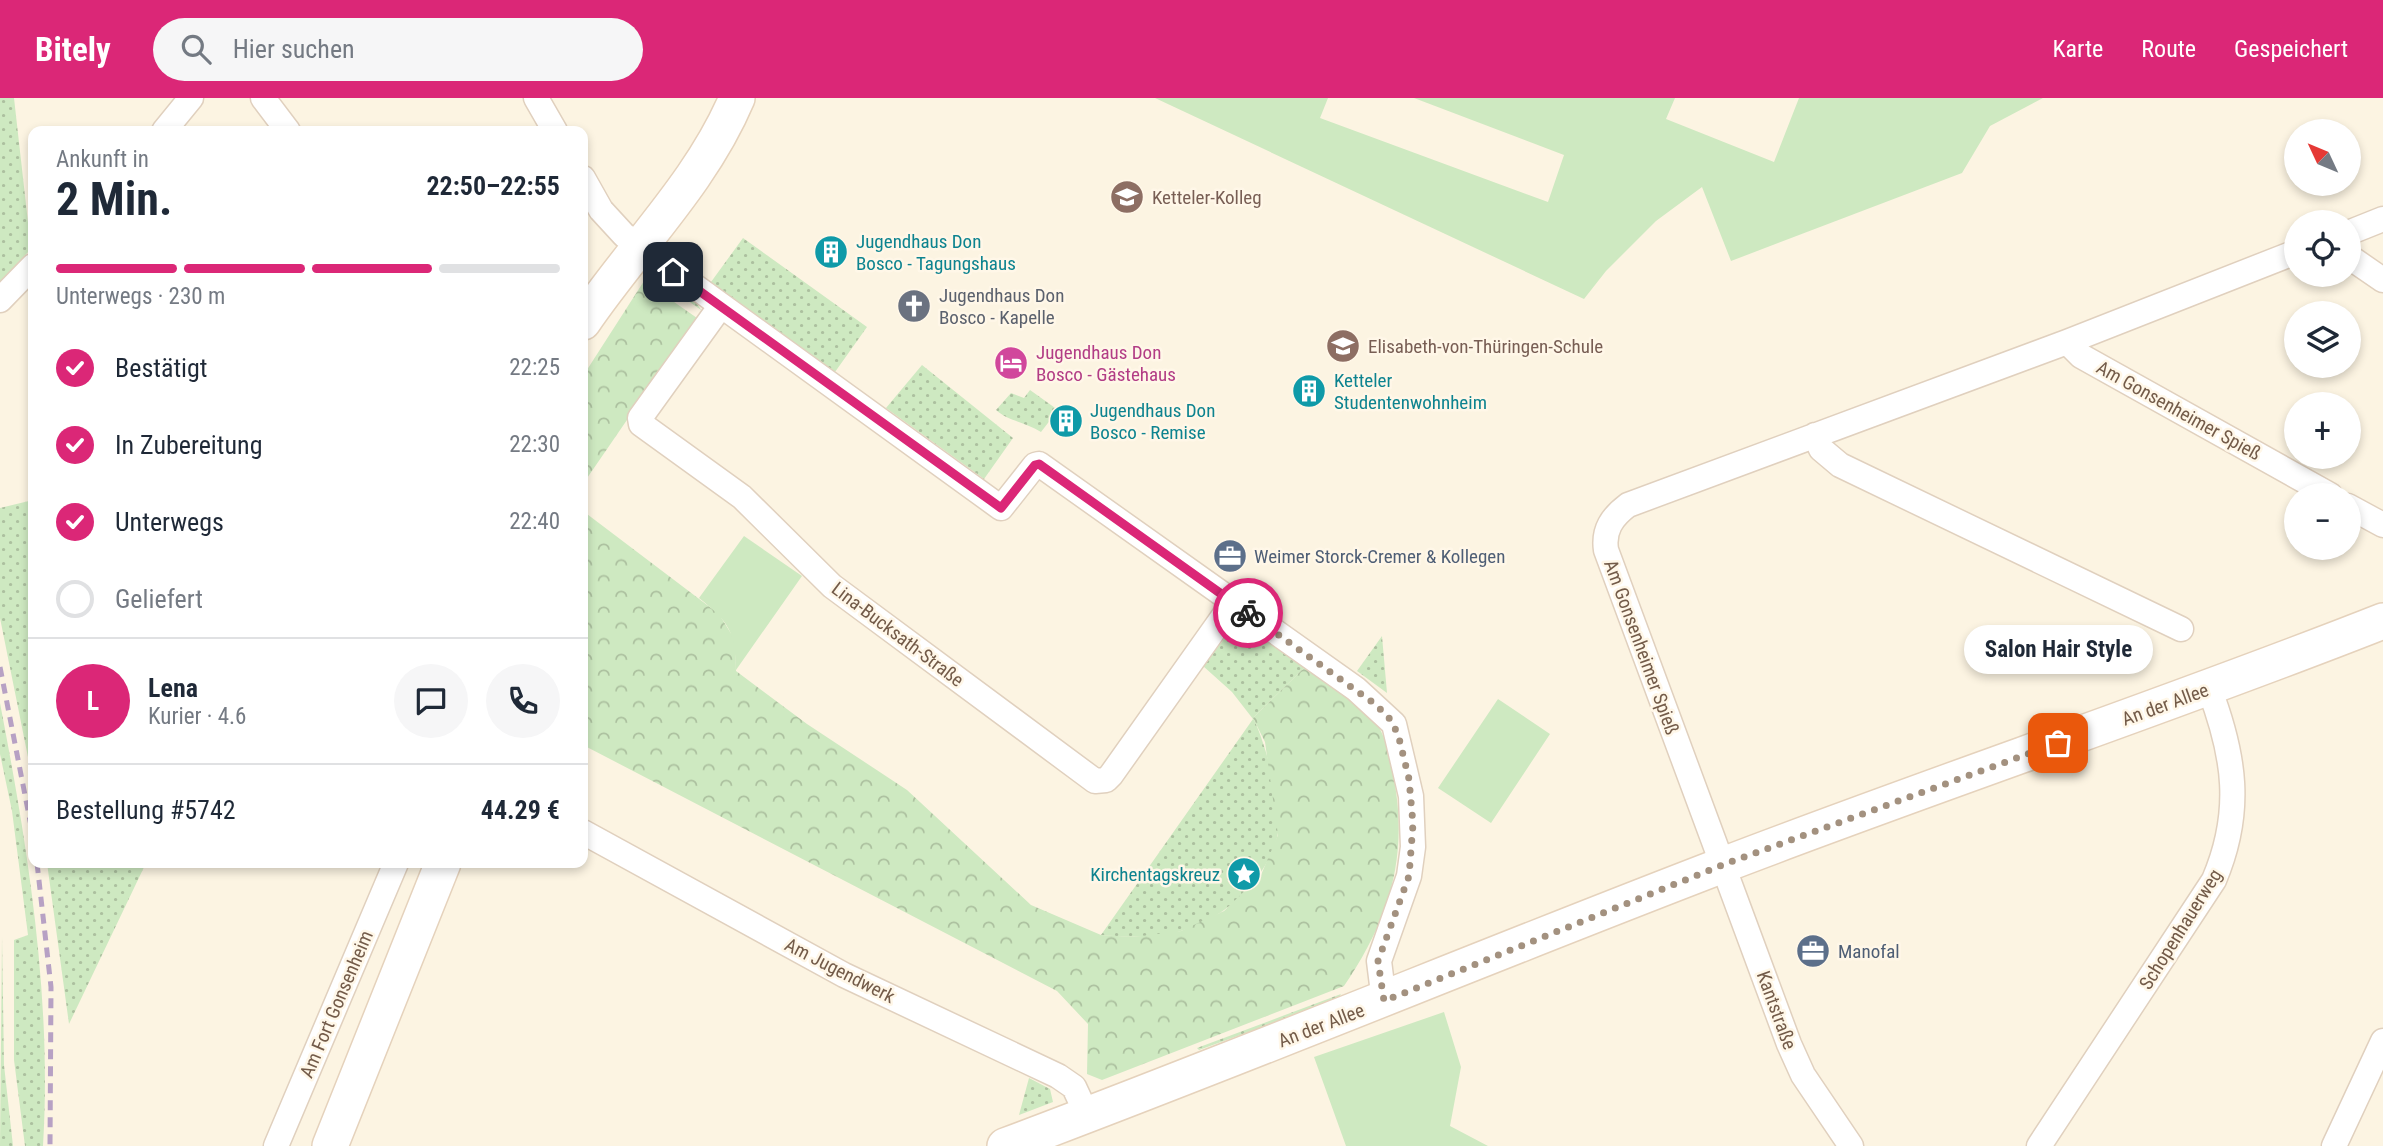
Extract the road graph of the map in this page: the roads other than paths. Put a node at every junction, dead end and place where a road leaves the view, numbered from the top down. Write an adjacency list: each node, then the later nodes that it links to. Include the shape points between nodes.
1 (191, 98): 5 (street)
2 (263, 98): 6 (street)
3 (536, 98): 7 (street)
4 (737, 98): 11 (main road, via 704,162)
5 (168, 126)
6 (284, 126)
7 (552, 126)
8 (588, 186): 11 (street, via 612,224)
9 (2383, 219): 10 (street)
10 (2361, 228)
11 (639, 247): 17 (street); 18 (main road)
12 (2284, 257): 19 (street, Am Gonsenheimer Spieß)
13 (2361, 265): 15 (street)
14 (28, 271): 16 (street)
15 (2383, 280)
16 (0, 300)
17 (720, 307): 24 (street, via 1001,508 1039,464); 24 (street, Lina-Bucksath-Straße, via 640,418 641,424 742,496 832,586 1095,781 1111,775)
18 (588, 315)
19 (2067, 342): 20 (street, Am Gonsenheimer Spieß); 21 (street, Am Gonsenheimer Spieß, via 2081,356)
20 (1815, 435): 26 (street, via 1821,449 1840,465); 29 (street, Am Gonsenheimer Spieß, via 1628,505 1607,528 1606,551)
21 (2309, 483)
22 (2361, 513): 23 (street)
23 (2383, 525)
24 (1233, 603): 32 (street, via 1375,704 1398,734 1411,796 1413,847 1404,893 1378,961)
25 (2383, 621): 27 (main road, An der Allee)
26 (2181, 629)
27 (2209, 688): 29 (main road, An der Allee); 39 (street, Schopenhauerweg, via 2225,734 2232,775 2231,833 2224,856 2214,880)
28 (588, 835): 34 (street, Am Jugendwerk, via 845,975 1058,1076 1074,1087)
29 (1725, 864): 32 (main road, An der Allee); 38 (street, Kantstraße, via 1803,1075)
30 (394, 868): 36 (street, Am Fort Gonsenheim)
31 (441, 868): 35 (main road)
32 (1384, 1001): 34 (main road, An der Allee)
33 (2383, 1041): 40 (street)
34 (1087, 1115): 37 (main road, An der Allee)
35 (336, 1144)
36 (276, 1146)
37 (1005, 1146)
38 (1851, 1146)
39 (2039, 1146)
40 (2334, 1146)

